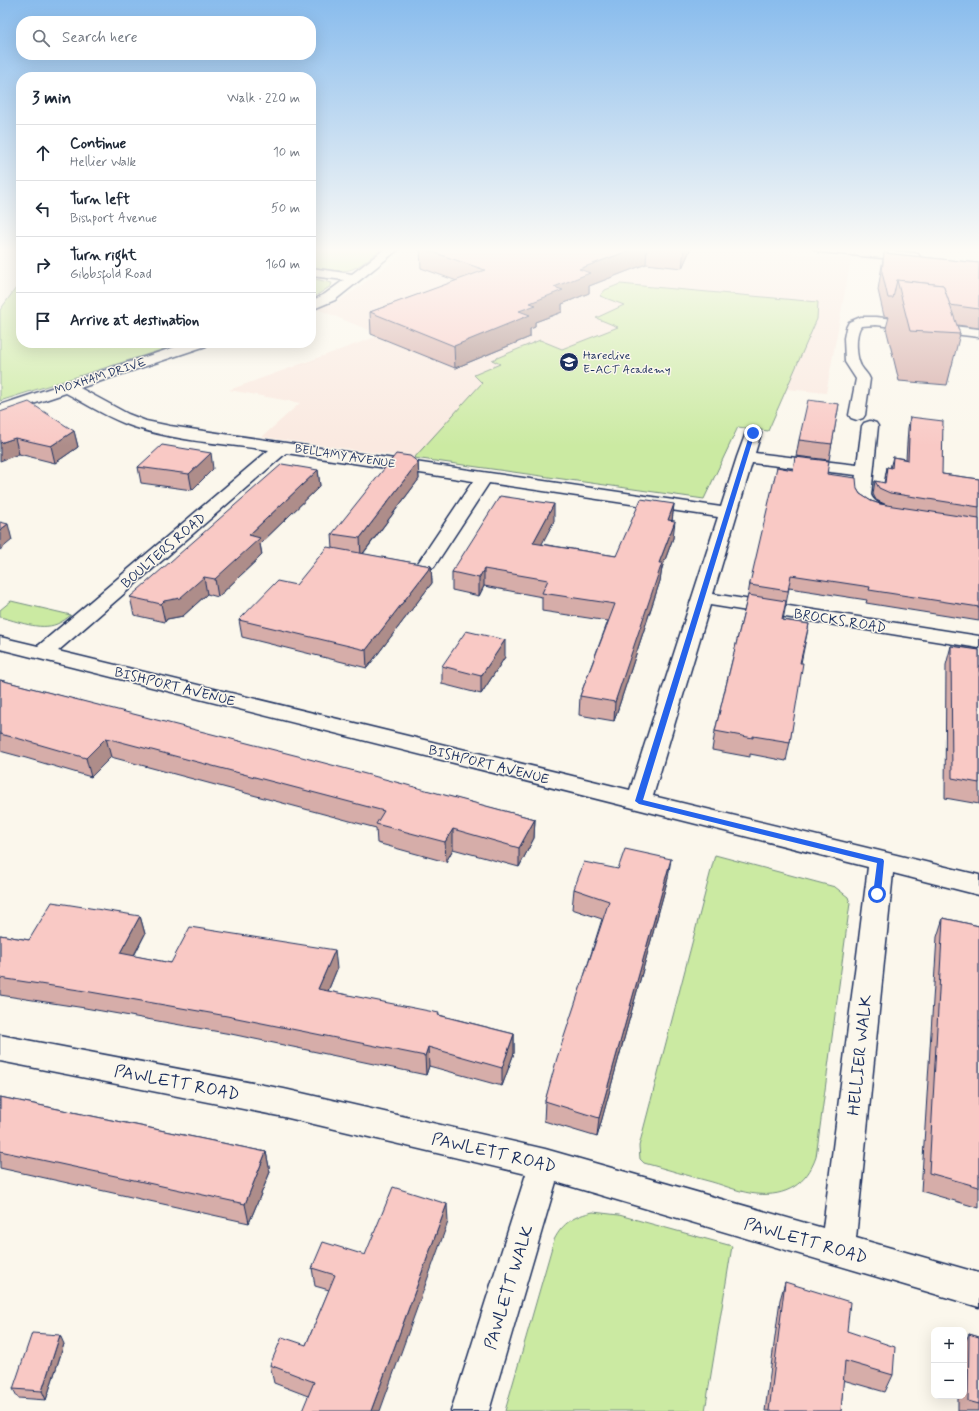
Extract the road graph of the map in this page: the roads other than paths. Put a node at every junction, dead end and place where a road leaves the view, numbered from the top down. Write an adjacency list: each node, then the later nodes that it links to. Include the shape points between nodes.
1 (915, 326): 2 (street); 3 (street); 10 (street, via 870,321 861,321 854,326 852,360 863,379)
2 (979, 333)
3 (918, 340)
4 (186, 348): 5 (street, MOXHAM DRIVE)
5 (66, 387): 6 (street, MOXHAM DRIVE); 8 (street, BELLAMY AVENUE, via 110,412 141,424 177,432)
6 (0, 410)
7 (753, 433): 9 (street)
8 (283, 447): 11 (street, BELLAMY AVENUE); 18 (street, BOULTERS ROAD)
9 (745, 457): 10 (street); 12 (street)
10 (864, 471): 13 (street, via 864,500 875,509)
11 (484, 478): 12 (street, BELLAMY AVENUE); 14 (street)
12 (728, 513): 15 (street)
13 (897, 514)
14 (427, 563)
15 (702, 598): 16 (street, BROCKS ROAD); 19 (street)
16 (979, 642)
17 (0, 643): 18 (street, BISHPORT AVENUE)
18 (43, 654): 19 (street, BISHPORT AVENUE)
19 (639, 801): 20 (street, BISHPORT AVENUE)
20 (881, 861): 21 (street, BISHPORT AVENUE); 24 (street, HELLIER WALK)
21 (979, 885)
22 (0, 1048): 23 (street, PAWLETT ROAD, via 284,1103)
23 (545, 1164): 24 (street, PAWLETT ROAD); 26 (street, PAWLETT WALK)
24 (838, 1249): 25 (street, PAWLETT ROAD)
25 (979, 1290)
26 (470, 1411)

